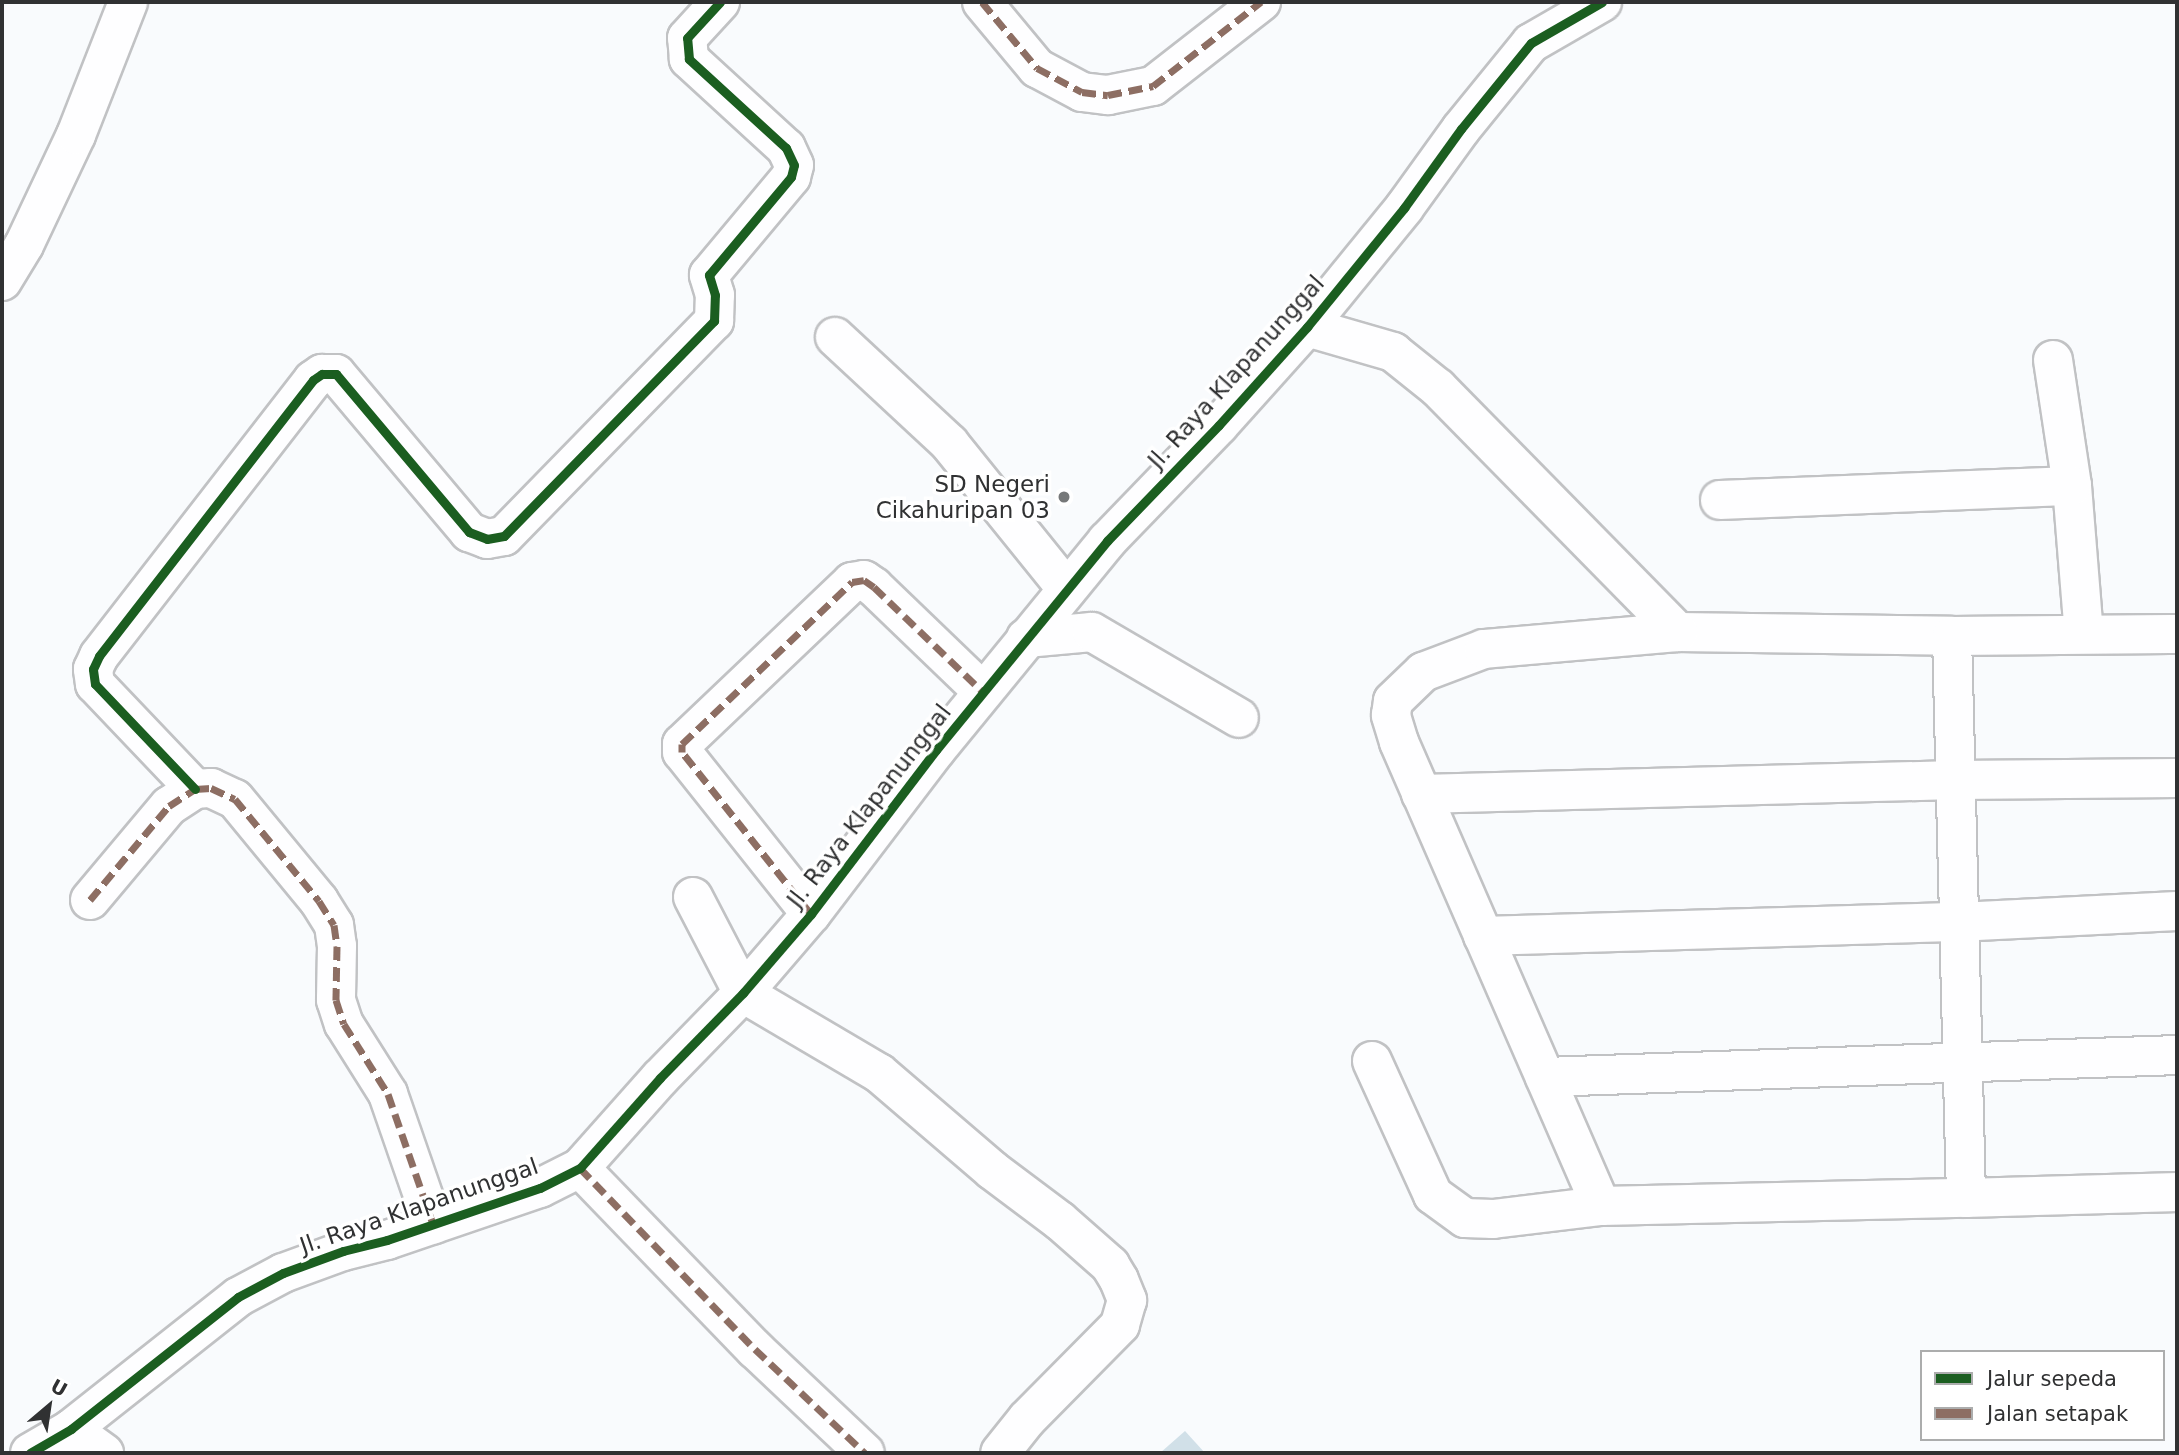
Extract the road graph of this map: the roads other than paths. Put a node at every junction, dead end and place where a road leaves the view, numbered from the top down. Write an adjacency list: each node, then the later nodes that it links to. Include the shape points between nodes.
1 (128, 2): 6 (street, via 76,135)
2 (720, 2): 22 (street, via 687,38 689,59 786,148 794,165 791,177 709,275 715,295 714,321 504,536 487,539 469,532 336,374 322,374 313,380 93,669 95,684)
3 (982, 2): 4 (street, via 1037,68 1082,92 1108,95 1153,86)
4 (1261, 2)
5 (1600, 2): 7 (street, Jl. Raya Klapanunggal, via 1531,43)
6 (2, 281)
7 (1307, 327): 12 (street, Jl. Raya Klapanunggal); 13 (street, via 1392,352 1438,388)
8 (835, 337): 12 (street, via 949,443)
9 (2053, 360): 10 (street)
10 (2072, 486): 11 (street); 14 (street)
11 (1720, 500)
12 (1067, 589): 17 (street, Jl. Raya Klapanunggal)
13 (1678, 632): 16 (street); 23 (street, via 1484,649 1423,672 1393,701 1391,715)
14 (2084, 634): 15 (street); 16 (street)
15 (2177, 634)
16 (1952, 636): 21 (street)
17 (1026, 638): 18 (street, Jl. Raya Klapanunggal); 19 (street, via 1092,632)
18 (983, 692): 27 (street, Jl. Raya Klapanunggal); 27 (street, via 874,587 864,580 852,582 682,744 682,752)
19 (1239, 718)
20 (2177, 778): 21 (street)
21 (1956, 780): 23 (street); 28 (street)
22 (195, 789): 25 (street, via 169,806); 39 (street, via 211,788 235,799 334,925 336,1000 344,1024 388,1094)
23 (1421, 794): 29 (street)
24 (693, 897): 30 (street)
25 (90, 900)
26 (2177, 911): 28 (street)
27 (811, 914): 30 (street, Jl. Raya Klapanunggal)
28 (1960, 922): 29 (street); 33 (street)
29 (1483, 936): 34 (street)
30 (743, 993): 35 (street, Jl. Raya Klapanunggal); 44 (street, via 879,1073 992,1170 1060,1221 1110,1265 1119,1280 1127,1300 1120,1325 1027,1419)
31 (2177, 1055): 33 (street)
32 (1372, 1061): 38 (street, via 1433,1195 1465,1219)
33 (1965, 1065): 34 (street); 37 (street)
34 (1545, 1077): 38 (street)
35 (580, 1168): 39 (street, Jl. Raya Klapanunggal, via 540,1188); 43 (street, via 755,1349)
36 (2177, 1192): 37 (street)
37 (1966, 1198): 38 (street)
38 (1601, 1206)
39 (433, 1224): 40 (street, Jl. Raya Klapanunggal, via 283,1273 238,1297)
40 (71, 1429): 41 (street, Jl. Raya Klapanunggal); 42 (street)
41 (30, 1453)
42 (104, 1453)
43 (865, 1453)
44 (1000, 1453)

